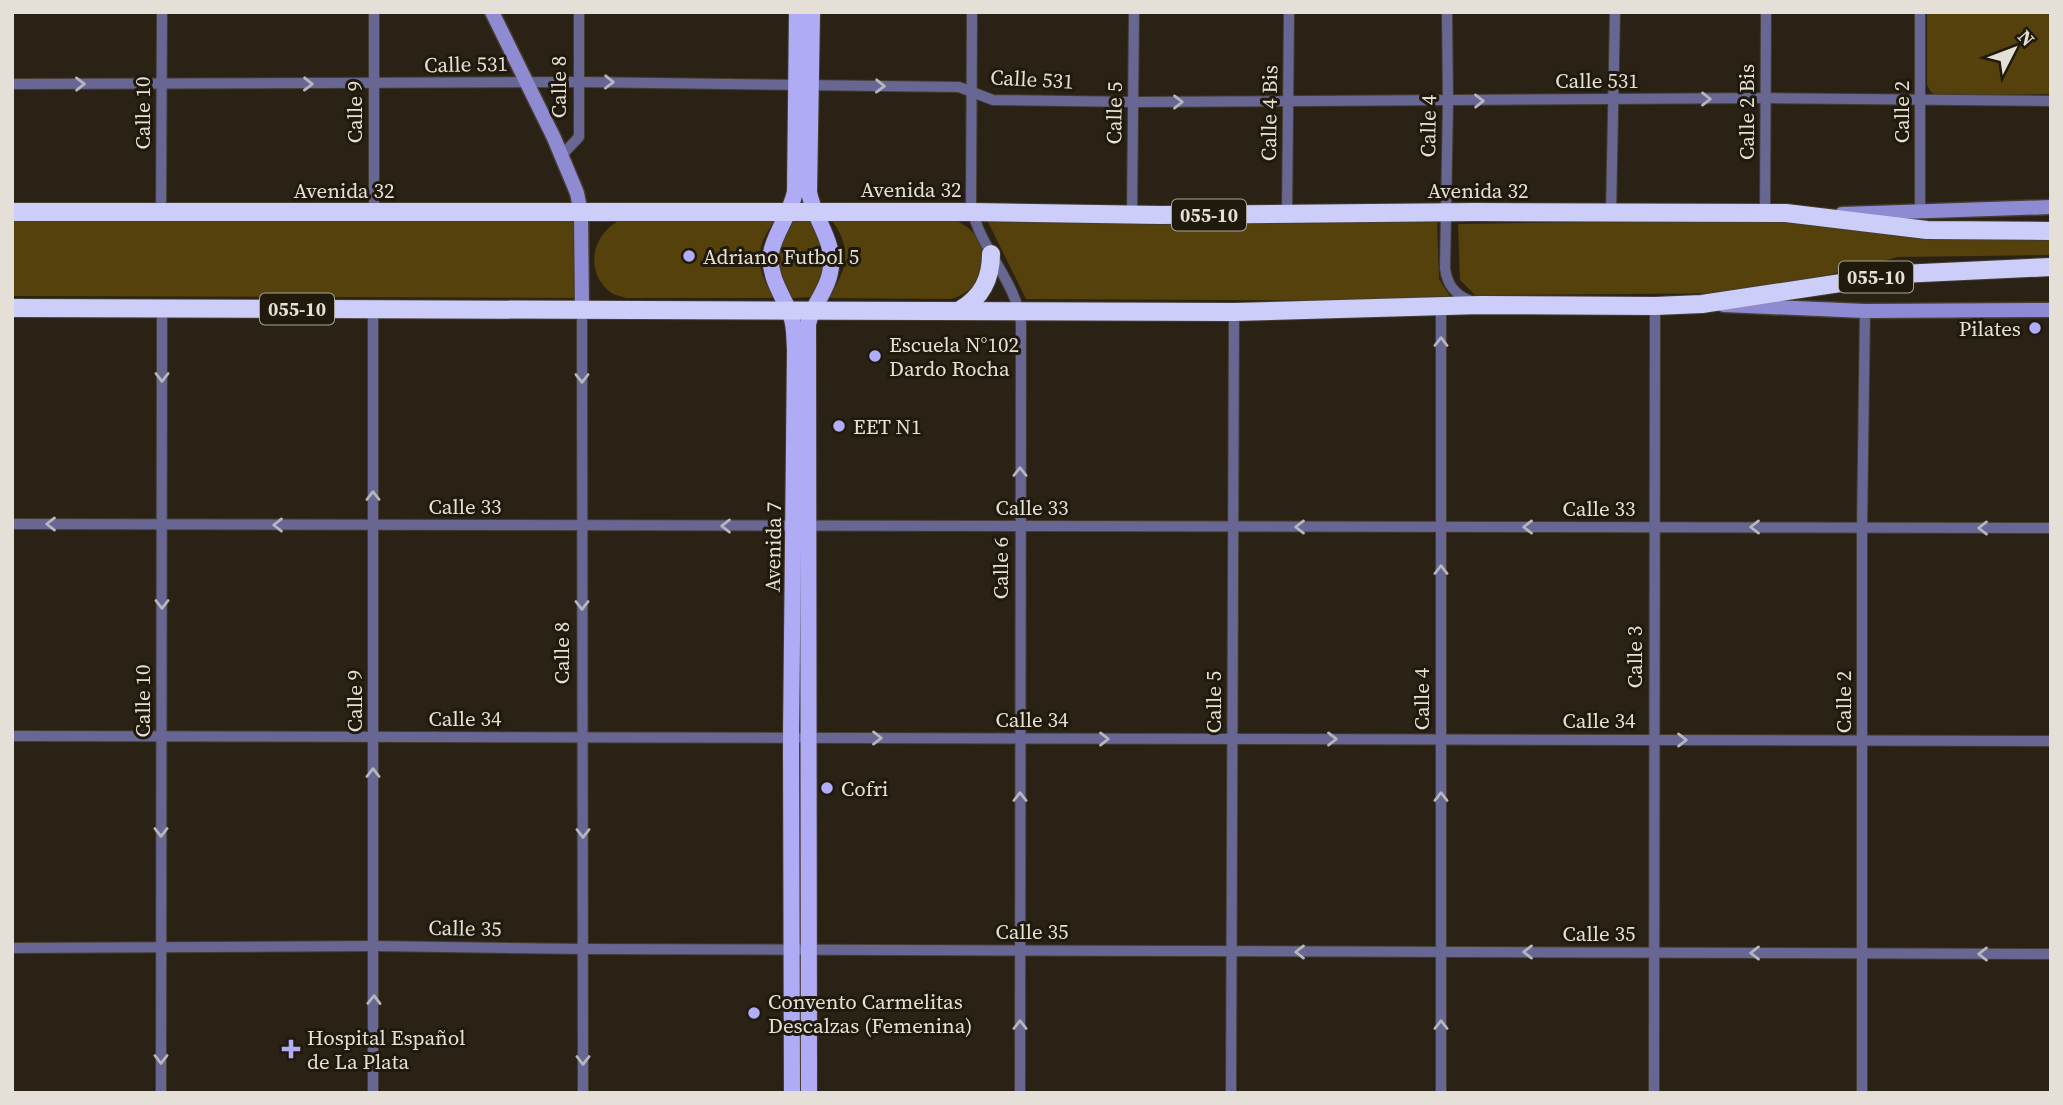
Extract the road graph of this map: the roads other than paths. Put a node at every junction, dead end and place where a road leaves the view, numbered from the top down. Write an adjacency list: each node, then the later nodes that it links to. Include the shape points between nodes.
1 (162, 12): 15 (street, Calle 10)
2 (374, 12): 18 (street, Calle 9)
3 (492, 12): 16 (street, Calle 8)
4 (579, 12): 14 (street, Calle 8)
5 (797, 12): 19 (main road, Avenida 7)
6 (812, 12): 19 (main road, Avenida 7)
7 (972, 12): 20 (street, Calle 6)
8 (1134, 12): 26 (street, Calle 5)
9 (1289, 12): 27 (street, Calle 4 Bis)
10 (1447, 12): 24 (street, Calle 4)
11 (1615, 12): 21 (street)
12 (1766, 12): 22 (street, Calle 2 Bis)
13 (1920, 12): 23 (street, Calle 2)
14 (579, 82): 16 (street, Calle 531); 19 (street, Calle 531, one-way to 19); 28 (street, Calle 8, via 579,137)
15 (162, 83): 17 (street, Calle 531, one-way to 15); 18 (street, Calle 531, one-way to 18); 35 (street, Calle 10)
16 (526, 83): 18 (street, Calle 531); 28 (street, Calle 8)
17 (12, 84)
18 (373, 85): 32 (street, Calle 9)
19 (804, 85): 20 (street, Calle 531, one-way to 20, via 959,87); 33 (main road, Avenida 7); 37 (main road, Avenida 7)
20 (971, 91): 26 (street, Calle 531, via 993,100); 34 (street, Calle 6)
21 (1615, 99): 22 (street, Calle 531, one-way to 22); 24 (street, Calle 531, one-way to 21); 39 (street)
22 (1766, 99): 23 (street, Calle 531); 40 (street, Calle 2 Bis)
23 (1921, 100): 25 (street, Calle 531); 30 (street, Calle 2)
24 (1448, 101): 27 (street, Calle 531); 38 (street, Calle 4)
25 (2051, 101)
26 (1133, 102): 27 (street, Calle 531, one-way to 27); 41 (street, Calle 5)
27 (1289, 103): 42 (street, Calle 4 Bis)
28 (562, 155): 36 (street, Calle 8)
29 (2051, 207): 30 (street, Avenida 32)
30 (1920, 211): 43 (street, Avenida 32)
31 (12, 212): 35 (highway, Avenida 32 / 055-10)
32 (374, 212): 35 (highway, Avenida 32 / 055-10); 36 (highway, Avenida 32 / 055-10)
33 (814, 212): 34 (highway, Avenida 32 / 055-10); 37 (highway, Avenida 32 / 055-10); 56 (main road, Avenida 7, via 832,256 828,282)
34 (972, 212): 41 (highway, Avenida 32 / 055-10); 45 (street, Calle 6)
35 (161, 213)
36 (581, 213): 37 (highway, Avenida 32 / 055-10); 54 (street, Calle 8)
37 (790, 213): 55 (main road, Avenida 7, via 771,256)
38 (1446, 213): 39 (highway, Avenida 32 / 055-10); 42 (highway, Avenida 32 / 055-10); 48 (street, Calle 4, via 1446,278 1456,294)
39 (1611, 213): 40 (highway, Avenida 32 / 055-10)
40 (1765, 213): 43 (highway, Avenida 32 / 055-10)
41 (1132, 214): 42 (highway, Avenida 32 / 055-10)
42 (1287, 214)
43 (1810, 214): 44 (highway, Avenida 32 / 055-10, via 1927,230)
44 (2051, 231)
45 (991, 254): 57 (highway, via 984,289); 59 (street, Calle 6)
46 (2051, 267): 47 (highway, 055-10, via 1900,274)
47 (1702, 304): 50 (highway, 055-10); 60 (street)
48 (1481, 305): 49 (highway, 055-10); 50 (highway, 055-10)
49 (1441, 306): 61 (highway, 055-10); 69 (street, Calle 4, one-way to 49)
50 (1655, 306): 70 (street, Calle 3)
51 (12, 308): 52 (highway, 055-10)
52 (162, 308): 53 (highway, 055-10); 63 (street, Calle 10, one-way to 63)
53 (373, 309): 54 (highway, 055-10); 64 (street, Calle 9, one-way to 53)
54 (582, 310): 55 (highway, 055-10); 65 (street, Calle 8, one-way to 65)
55 (788, 310): 56 (highway, 055-10); 66 (main road, Avenida 7, via 794,325)
56 (813, 310): 57 (highway, 055-10); 66 (main road, Avenida 7, via 808,324)
57 (960, 310): 59 (highway, 055-10)
58 (2051, 310): 60 (street)
59 (1019, 311): 61 (highway, 055-10); 67 (street, Calle 6, one-way to 59)
60 (1865, 311): 71 (street, Calle 2)
61 (1234, 312): 68 (street, Calle 5)
62 (12, 524): 63 (street, Calle 33, one-way to 62)
63 (162, 525): 64 (street, Calle 33, one-way to 63); 74 (street, Calle 10, one-way to 74)
64 (373, 525): 65 (street, Calle 33); 75 (street, Calle 9)
65 (582, 525): 66 (street, Calle 33, one-way to 65); 76 (street, Calle 8, one-way to 76)
66 (801, 526): 67 (street, Calle 33); 77 (main road, Avenida 7); 78 (main road, Avenida 7)
67 (1020, 526): 68 (street, Calle 33); 79 (street, Calle 6)
68 (1233, 526): 69 (street, Calle 33, one-way to 68); 80 (street, Calle 5)
69 (1441, 527): 70 (street, Calle 33, one-way to 69); 81 (street, Calle 4, one-way to 69)
70 (1653, 527): 71 (street, Calle 33, one-way to 70); 82 (street, Calle 3)
71 (1862, 528): 72 (street, Calle 33, one-way to 71); 83 (street, Calle 2)
72 (2051, 528)
73 (12, 736): 74 (street, Calle 34)
74 (162, 736): 75 (street, Calle 34); 87 (street, Calle 10, one-way to 87)
75 (373, 737): 76 (street, Calle 34); 85 (street, Calle 9, one-way to 75)
76 (583, 737): 77 (street, Calle 34); 88 (street, Calle 8, one-way to 88)
77 (791, 738): 78 (street, Calle 34); 89 (main road, Avenida 7)
78 (809, 738): 79 (street, Calle 34, one-way to 79); 89 (main road, Avenida 7)
79 (1020, 738): 80 (street, Calle 34, one-way to 80); 90 (street, Calle 6, one-way to 79)
80 (1232, 739): 81 (street, Calle 34, one-way to 81); 91 (street, Calle 5)
81 (1441, 739): 82 (street, Calle 34); 92 (street, Calle 4, one-way to 81)
82 (1654, 740): 83 (street, Calle 34, one-way to 83); 93 (street, Calle 3)
83 (1862, 740): 84 (street, Calle 34); 94 (street, Calle 2)
84 (2051, 741)
85 (374, 946): 87 (street, Calle 35); 88 (street, Calle 35); 97 (street, Calle 9, one-way to 85)
86 (12, 947): 87 (street, Calle 35)
87 (161, 948): 96 (street, Calle 10, one-way to 96)
88 (583, 949): 89 (street, Calle 35); 98 (street, Calle 8, one-way to 98)
89 (800, 950): 90 (street, Calle 35); 99 (main road, Avenida 7); 100 (main road, Avenida 7)
90 (1020, 951): 91 (street, Calle 35); 101 (street, Calle 6, one-way to 90)
91 (1232, 951): 92 (street, Calle 35, one-way to 91); 102 (street, Calle 5)
92 (1441, 952): 93 (street, Calle 35, one-way to 92); 103 (street, Calle 4, one-way to 92)
93 (1654, 953): 94 (street, Calle 35, one-way to 93); 104 (street, Calle 3)
94 (1862, 953): 95 (street, Calle 35, one-way to 94); 105 (street, Calle 2)
95 (2051, 954)
96 (161, 1093)
97 (373, 1093)
98 (583, 1093)
99 (792, 1093)
100 (809, 1093)
101 (1020, 1093)
102 (1231, 1093)
103 (1441, 1093)
104 (1654, 1093)
105 (1862, 1093)

